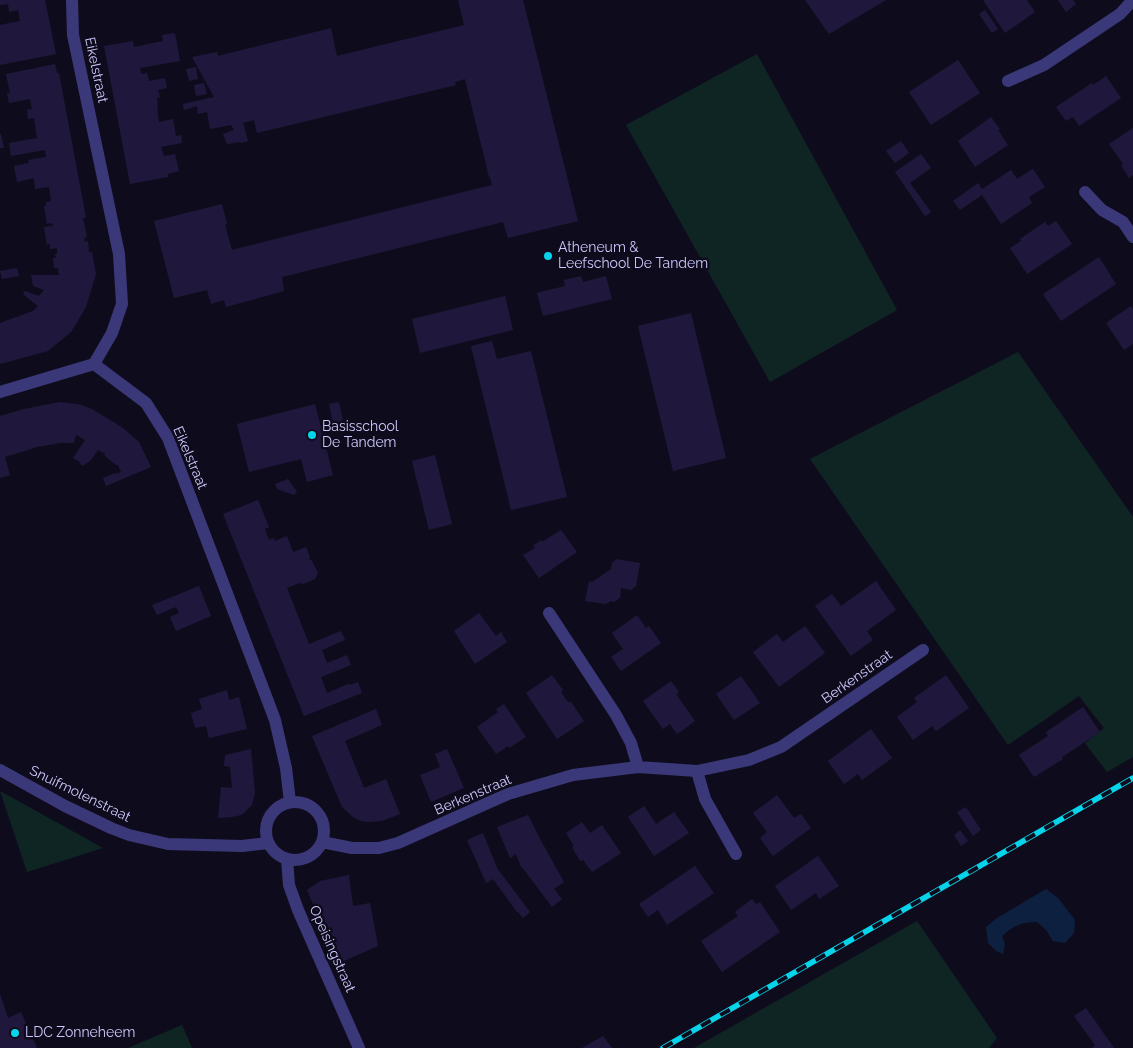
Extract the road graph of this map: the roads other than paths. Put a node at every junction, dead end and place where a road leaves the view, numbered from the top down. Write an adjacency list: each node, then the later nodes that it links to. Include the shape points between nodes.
1 (72, 0): 6 (street, Eikelstraat, via 73,35 119,254 122,304 112,334)
2 (1133, 0): 3 (street, via 1120,14 1044,65)
3 (1008, 80)
4 (1085, 192): 5 (street, via 1102,210 1123,222)
5 (1133, 237)
6 (94, 364): 7 (street); 13 (street, Eikelstraat, via 146,402 168,438 275,720)
7 (0, 392)
8 (549, 613): 10 (street, via 616,715 631,743)
9 (923, 650): 12 (street, Berkenstraat, via 781,748 749,760)
10 (638, 766): 12 (street, Berkenstraat); 14 (street, Berkenstraat, via 573,775 508,794 398,843 379,848 352,848)
11 (0, 770): 15 (street, Snuifmolenstraat, via 129,835 168,844 242,846)
12 (698, 771): 16 (street, via 705,799)
13 (290, 802): 14 (street, via 303,803 320,817 324,829); 15 (street, via 278,807 269,817)
14 (322, 842): 17 (street, via 314,854 298,861)
15 (268, 843): 17 (street, via 276,854)
16 (736, 854)
17 (287, 859): 18 (street, Opeisingstraat, via 289,885 298,910)
18 (359, 1048)

